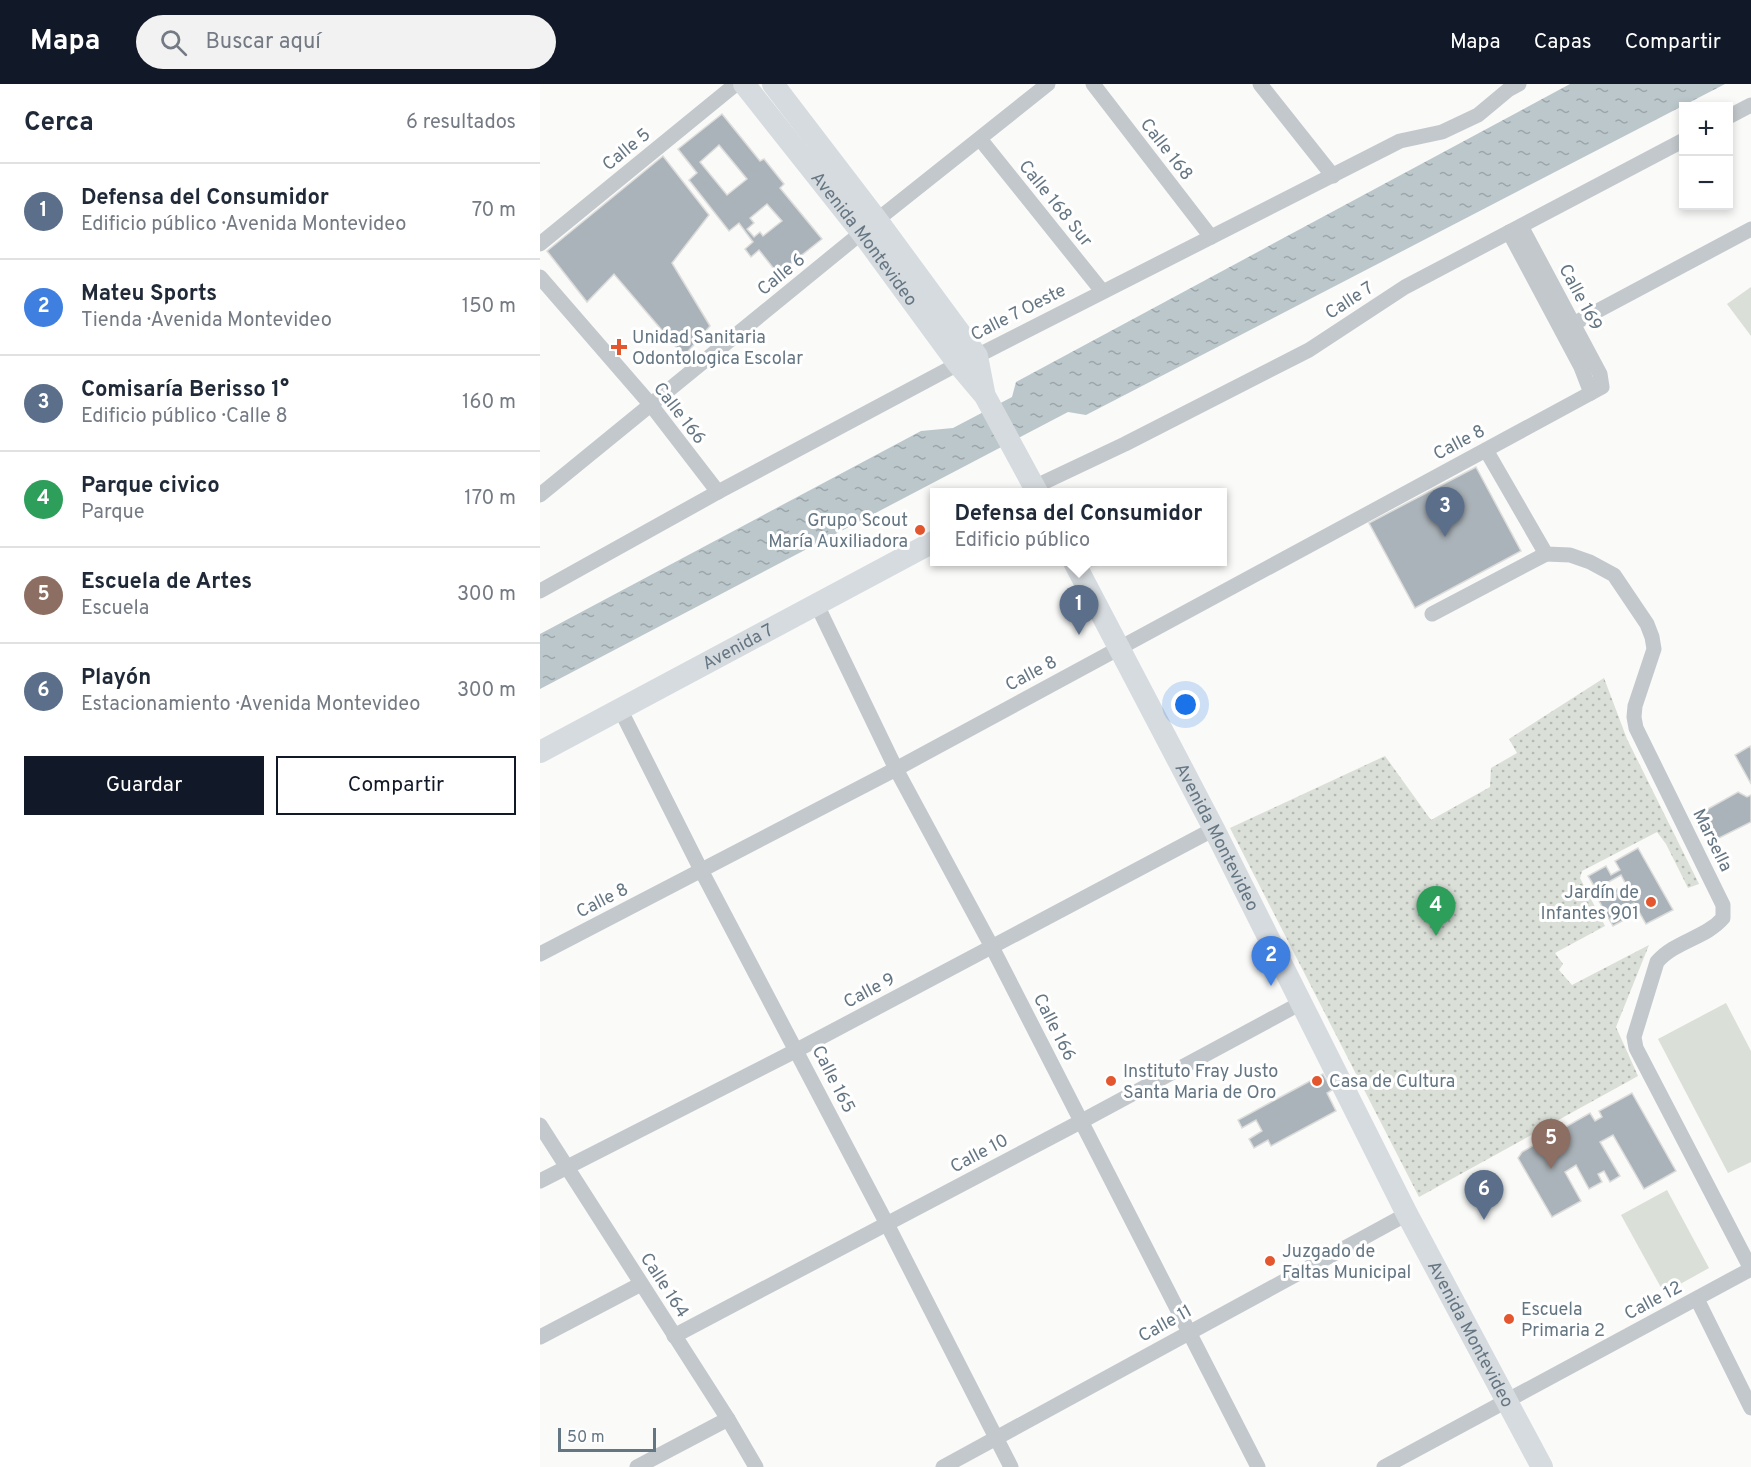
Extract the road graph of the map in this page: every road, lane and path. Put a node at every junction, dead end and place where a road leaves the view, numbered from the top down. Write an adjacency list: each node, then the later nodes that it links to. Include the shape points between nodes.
1 (736, 84): 17 (street, Calle 5)
2 (744, 84): 13 (main road, Avenida Montevideo)
3 (773, 84): 13 (main road, Avenida Montevideo)
4 (1048, 84): 10 (street, Calle 6)
5 (1093, 84): 16 (street, Calle 168)
6 (1260, 84): 12 (street)
7 (1511, 86): 12 (street, Calle 7 Oeste, via 1478,115 1442,132 1400,141)
8 (1751, 105): 9 (street)
9 (1733, 114)
10 (980, 139): 13 (street, Calle 6); 19 (street, Calle 168 Sur)
11 (1679, 142): 14 (street, Calle 7)
12 (1333, 176): 16 (street, Calle 7 Oeste)
13 (870, 226): 21 (main road, Avenida Montevideo); 23 (street, Calle 6)
14 (1515, 229): 20 (street, Calle 169); 22 (street, Calle 169, via 1581,367); 26 (street, Calle 7, via 1405,287 1309,350)
15 (1751, 229): 20 (street)
16 (1212, 237): 19 (street, Calle 7 Oeste)
17 (540, 244)
18 (540, 277): 23 (street, Calle 166)
19 (1102, 291): 21 (street, Calle 7 Oeste)
20 (1573, 324): 22 (street, Calle 169, via 1600,374)
21 (967, 360): 25 (main road, Avenida Montevideo); 27 (street, Calle 7 Oeste)
22 (1596, 390): 24 (street, Calle 8)
23 (651, 405): 27 (street, Calle 166); 28 (street, Calle 6)
24 (1486, 450): 30 (street); 35 (street, Calle 8)
25 (1031, 488)
26 (1038, 488)
27 (718, 492): 32 (street, Calle 7 Oeste)
28 (540, 495)
29 (930, 544): 33 (main road, Avenida 7)
30 (1546, 554): 34 (street); 51 (street, Marsella, via 1570,555 1614,575 1652,637 1654,649 1635,706 1636,728 1723,905 1723,918 1716,926 1665,952 1657,962 1634,1037 1636,1048)
31 (1077, 566): 35 (main road, Avenida Montevideo)
32 (540, 591)
33 (817, 605): 36 (main road, Avenida 7); 38 (street, Calle 166)
34 (1432, 614)
35 (1120, 648): 38 (street, Calle 8); 39 (main road, Avenida Montevideo)
36 (620, 709): 37 (main road, Avenida 7); 40 (street, Calle 165)
37 (540, 752)
38 (896, 769): 40 (street, Calle 8); 41 (street, Calle 166)
39 (1214, 829): 41 (street, Calle 9); 43 (main road, Avenida Montevideo)
40 (701, 870): 42 (street, Calle 8); 44 (street, Calle 165)
41 (992, 947): 44 (street, Calle 9); 45 (street, Calle 166)
42 (540, 954)
43 (1301, 1003): 45 (street, Calle 10); 49 (main road, Avenida Montevideo)
44 (797, 1050): 47 (street, Calle 9); 50 (street, Calle 165)
45 (1082, 1121): 50 (street, Calle 10); 54 (street, Calle 166)
46 (540, 1125): 47 (street, Calle 164)
47 (567, 1167): 48 (street, Calle 9); 52 (street, Calle 164)
48 (540, 1181)
49 (1407, 1214): 54 (street, Calle 11); 57 (main road, Avenida Montevideo)
50 (887, 1224): 55 (street, Calle 10); 60 (street, Calle 165)
51 (1751, 1269): 53 (street, Calle 12)
52 (641, 1284): 55 (street, Calle 164); 56 (street)
53 (1697, 1299): 57 (street, Calle 12); 58 (street)
54 (1189, 1332): 60 (street, Calle 11); 65 (street, Calle 166)
55 (674, 1336): 59 (street, Calle 164)
56 (540, 1337)
57 (1506, 1400): 66 (street, Calle 12); 67 (main road, Avenida Montevideo)
58 (1751, 1407)
59 (728, 1419): 61 (street); 62 (street, Calle 164)
60 (996, 1438): 63 (street, Calle 11); 64 (street, Calle 165)
61 (637, 1467)
62 (756, 1467)
63 (943, 1467)
64 (1011, 1467)
65 (1258, 1467)
66 (1384, 1467)
67 (1542, 1467)

